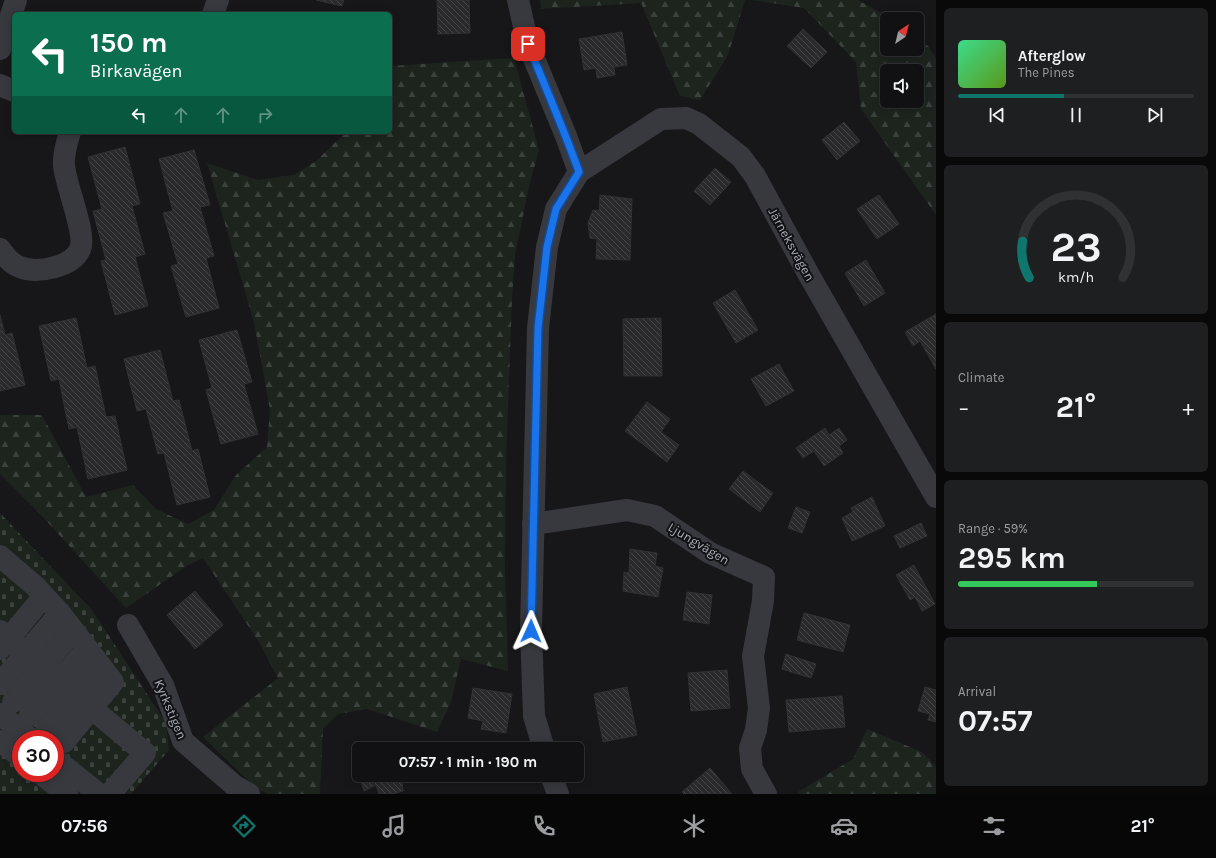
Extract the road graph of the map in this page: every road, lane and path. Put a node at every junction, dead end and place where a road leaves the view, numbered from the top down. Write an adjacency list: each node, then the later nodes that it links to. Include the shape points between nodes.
1 (16, 0): 4 (street)
2 (218, 0): 6 (street)
3 (518, 0): 11 (street, via 528,44)
4 (12, 12)
5 (12, 12): 7 (street)
6 (214, 12)
7 (0, 49)
8 (0, 85): 9 (street)
9 (12, 90)
10 (70, 134): 12 (street, via 64,165 80,232 81,248 60,266 29,270 12,263)
11 (579, 172): 13 (street, Järneksvägen, via 661,119 674,117 686,118 699,124 741,158 755,176); 14 (street, via 556,209 547,247 538,328)
12 (0, 249)
13 (936, 497)
14 (533, 524): 30 (street, via 531,631 534,716); 39 (street, Ljungvägen, via 627,510 655,516 710,553 764,577 763,601 753,656 759,708 750,748 752,769)
15 (0, 556): 16 (street)
16 (44, 596): 17 (street); 20 (street)
17 (60, 613): 19 (street); 21 (street)
18 (128, 625): 37 (street, Kyrkstigen, via 163,685 183,741 235,786)
19 (73, 631): 22 (street); 23 (street)
20 (3, 639): 21 (street)
21 (26, 653): 23 (street); 24 (street)
22 (93, 656): 23 (street); 25 (street, via 113,682)
23 (51, 674): 25 (street); 26 (street)
24 (0, 684)
25 (84, 701): 28 (street); 29 (street); 36 (street, via 145,753)
26 (14, 711): 27 (street)
27 (35, 730)
28 (44, 730)
29 (64, 740)
30 (542, 742)
31 (64, 756): 35 (street)
32 (52, 782): 34 (street)
33 (554, 782): 38 (street)
34 (67, 794)
35 (99, 794)
36 (110, 794)
37 (249, 794)
38 (558, 794)
39 (766, 794)

